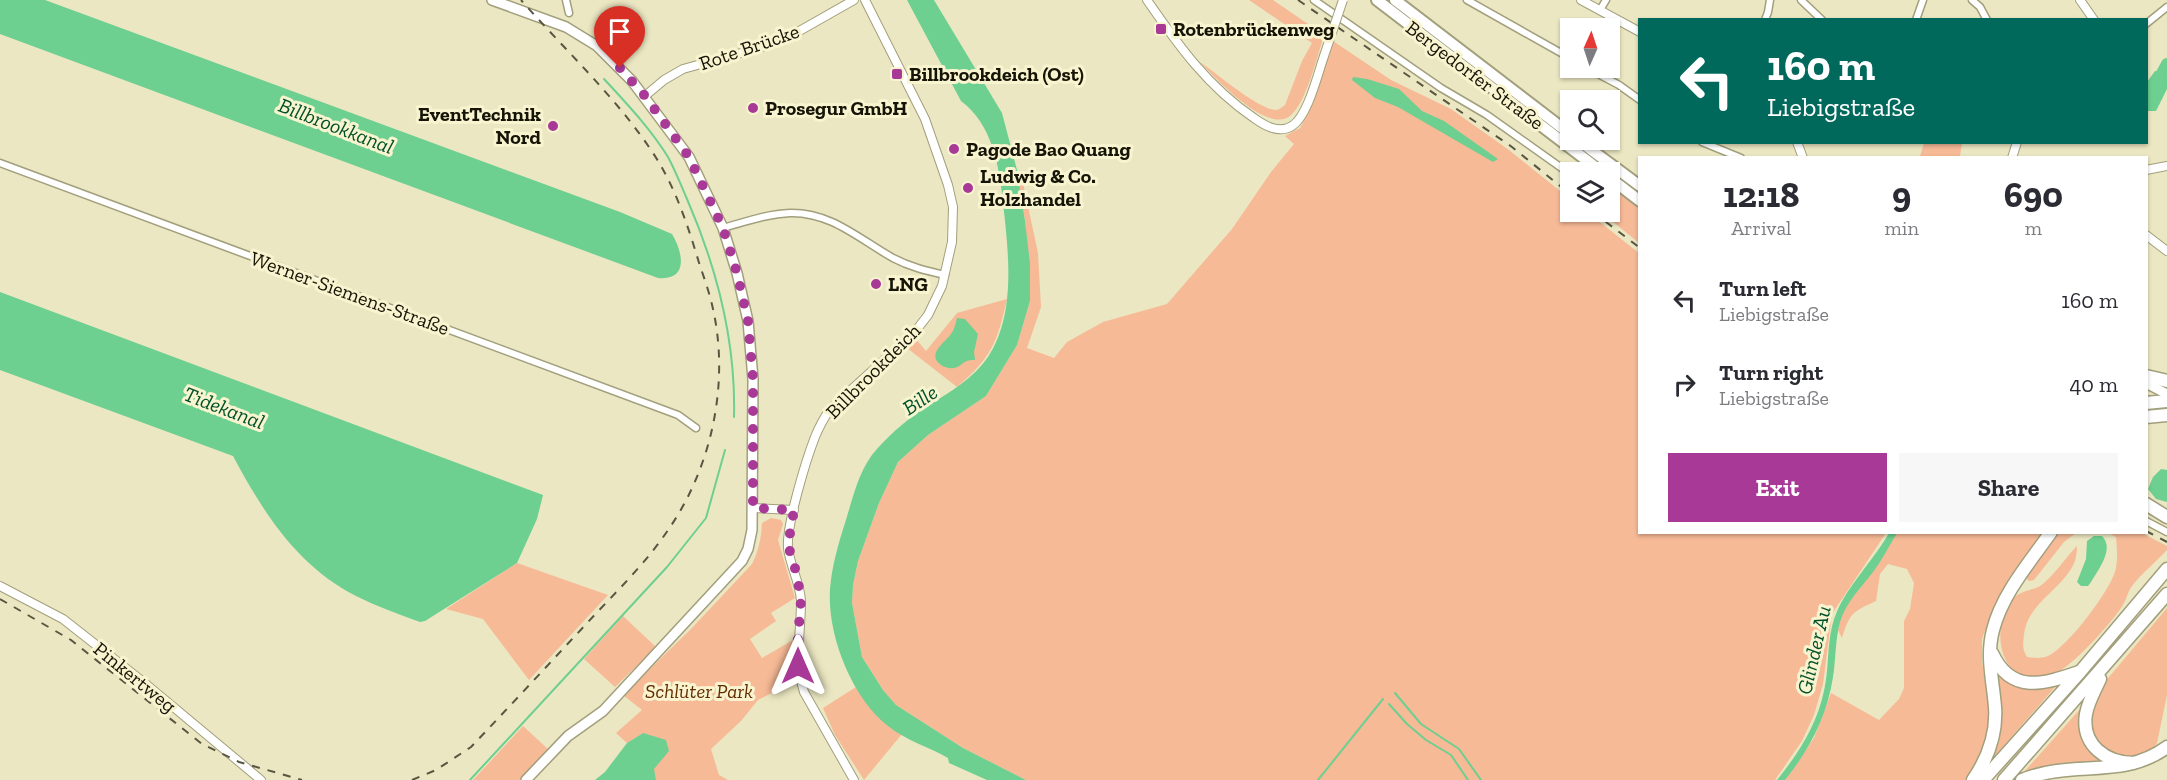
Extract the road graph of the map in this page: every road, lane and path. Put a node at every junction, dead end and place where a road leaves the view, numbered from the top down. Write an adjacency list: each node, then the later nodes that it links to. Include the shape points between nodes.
1 (492, 0): 30 (main road, via 583,36 612,59)
2 (566, 0): 20 (street)
3 (854, 0): 30 (street, Rote Brücke, via 787,38 683,69)
4 (865, 0): 47 (street, Billbrookdeich, via 925,119 948,185 954,224)
5 (1147, 0): 7 (street, bridge, via 1214,87 1274,129 1288,128 1299,119)
6 (1314, 0): 39 (street)
7 (1343, 0)
8 (1377, 0): 36 (highway, Bergedorfer Straße)
9 (1395, 0): 32 (highway, Bergedorfer Straße)
10 (1467, 0): 28 (street)
11 (1581, 0): 19 (street)
12 (1606, 0): 19 (street)
13 (1770, 0): 21 (street)
14 (1801, 0): 22 (street)
15 (1923, 0): 23 (street)
16 (1972, 0): 24 (street)
17 (2080, 0): 25 (street)
18 (2167, 7): 26 (street)
19 (1600, 10): 27 (street)
20 (569, 13)
21 (1766, 18)
22 (1820, 18)
23 (1917, 18)
24 (1986, 18)
25 (2093, 18)
26 (2148, 22)
27 (1638, 31)
28 (1560, 52)
29 (1606, 78): 31 (street)
30 (645, 96): 44 (main road, via 689,157)
31 (1638, 99)
32 (1560, 126)
33 (1707, 144): 35 (street)
34 (1591, 150): 41 (highway)
35 (1735, 156)
36 (1589, 162)
37 (0, 163): 57 (street, Werner-Siemens-Straße, via 678,415)
38 (2167, 166): 40 (street)
39 (1560, 167)
40 (2148, 171)
41 (1638, 185)
42 (1620, 186): 43 (highway)
43 (1638, 199)
44 (723, 228): 47 (street, via 773,214 821,217 906,264); 59 (main road, via 741,291 751,349)
45 (2148, 237): 46 (street)
46 (2167, 251)
47 (945, 275): 60 (street, Billbrookdeich, via 932,309 914,333 830,409 815,438)
48 (2148, 376): 49 (highway)
49 (2167, 381)
50 (2148, 384): 51 (main road)
51 (2167, 394)
52 (2167, 401): 53 (highway)
53 (2148, 402)
54 (2148, 403): 55 (main road)
55 (2167, 414): 56 (highway)
56 (2148, 417)
57 (696, 428)
58 (2148, 505): 61 (highway)
59 (753, 508): 60 (street); 74 (main road, via 750,541 739,565 603,711 568,736)
60 (794, 510): 75 (street, Billbrookdeich, via 788,545 801,600 797,650 801,682)
61 (2167, 517)
62 (2148, 522): 63 (street)
63 (2167, 532)
64 (2050, 534): 68 (highway, via 1998,614)
65 (2167, 569): 70 (highway)
66 (0, 586): 73 (street, Pinkertweg, via 63,619)
67 (2167, 594): 69 (highway)
68 (1990, 647): 70 (highway, via 1997,664 2021,682 2040,684); 76 (highway, via 1994,732 1991,748)
69 (2105, 667): 72 (highway, via 2087,710 2088,736 2099,753 2112,760); 78 (highway)
70 (2080, 672): 77 (highway)
71 (2167, 747): 72 (highway)
72 (2141, 762): 79 (highway, via 2117,770 2050,771)
73 (261, 780)
74 (526, 780)
75 (854, 780)
76 (1973, 780)
77 (1983, 780)
78 (2004, 780)
79 (2022, 780)

